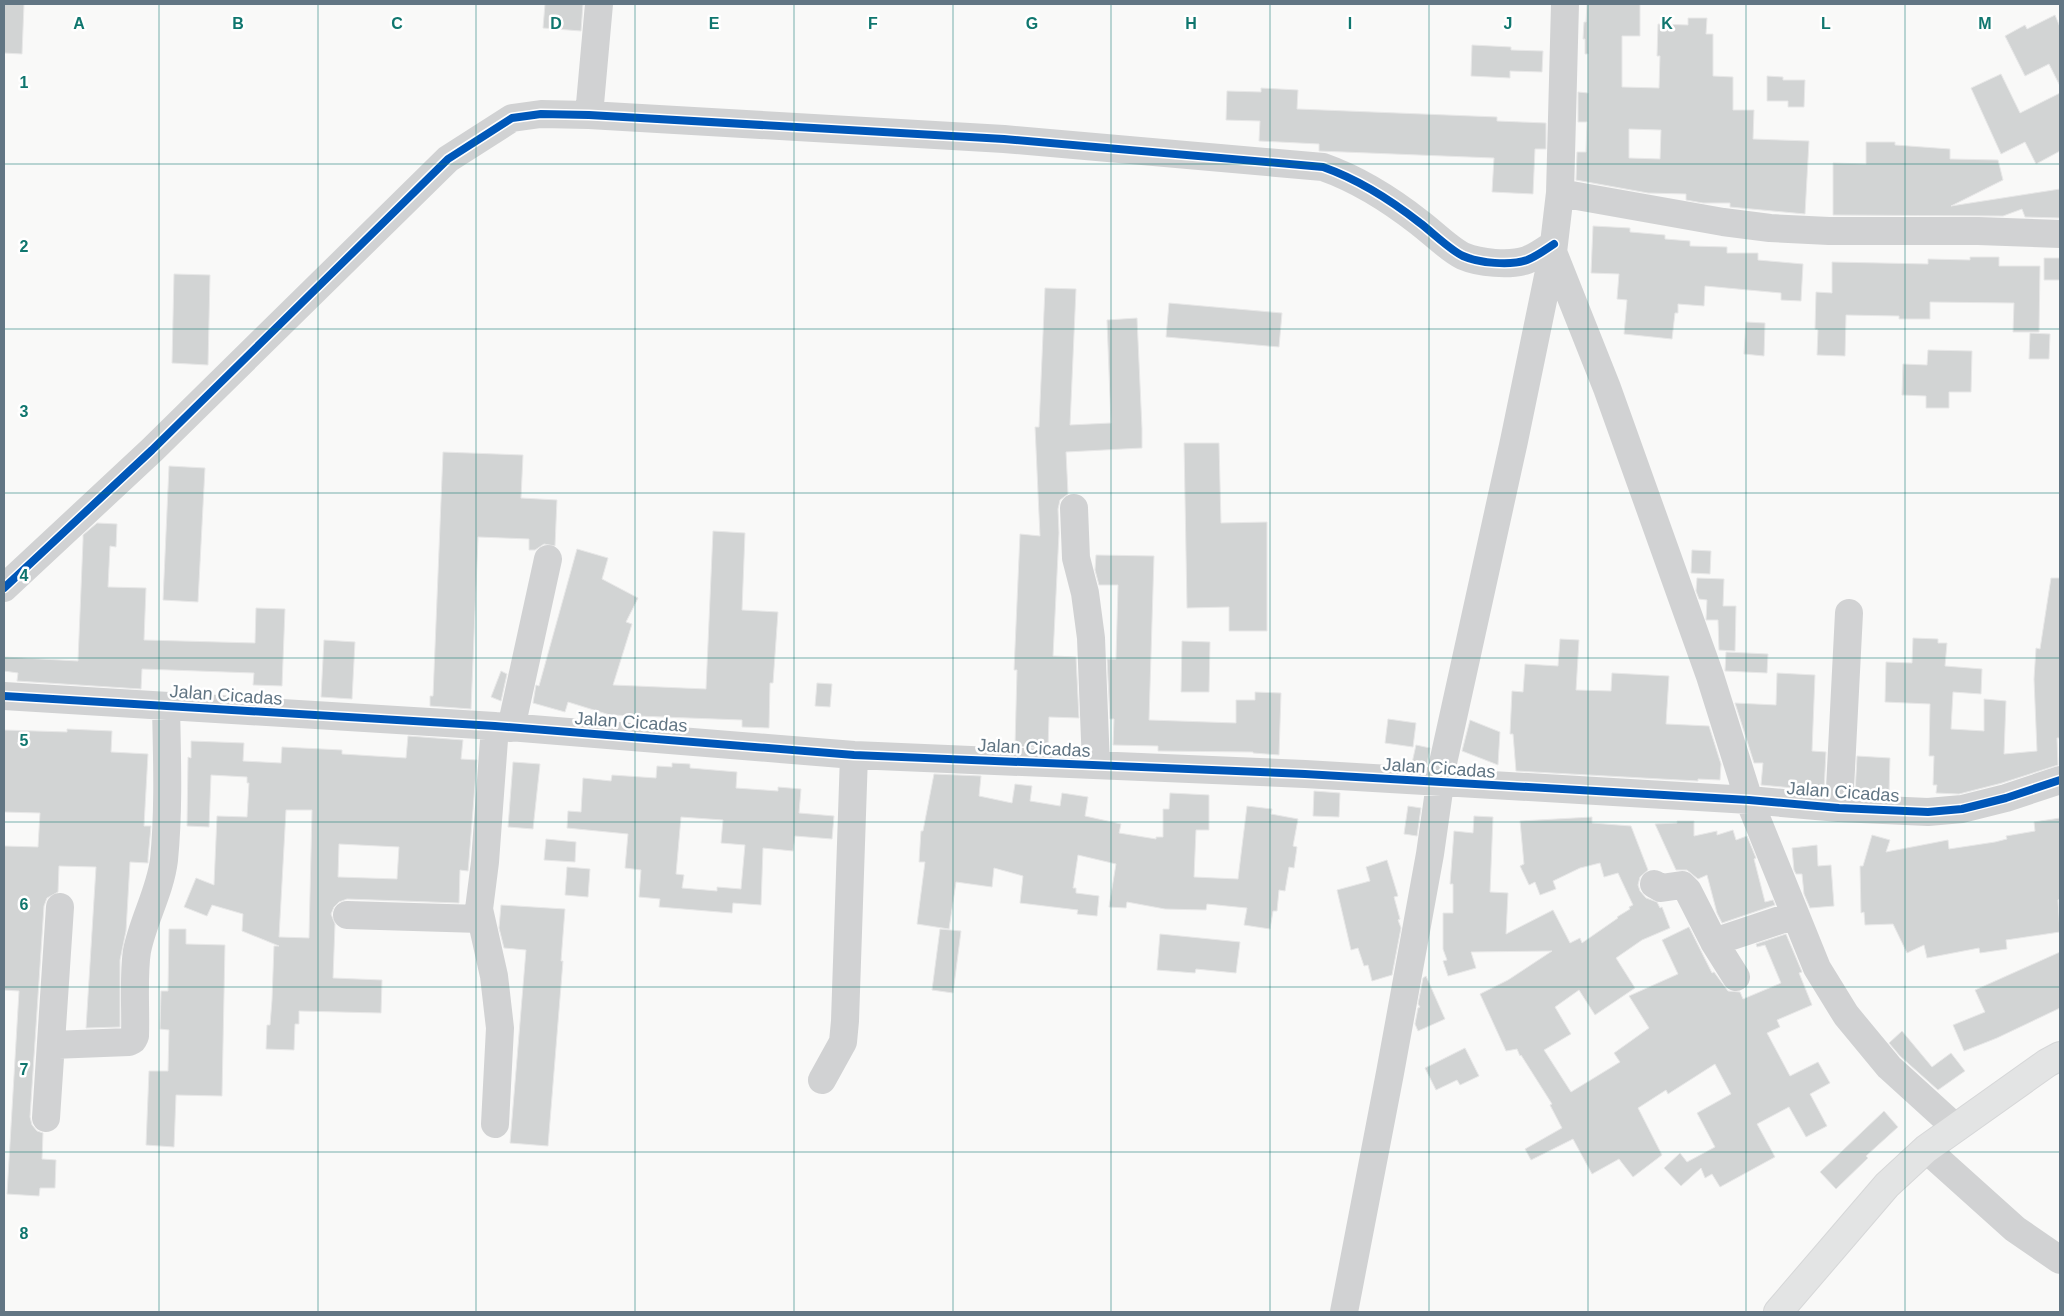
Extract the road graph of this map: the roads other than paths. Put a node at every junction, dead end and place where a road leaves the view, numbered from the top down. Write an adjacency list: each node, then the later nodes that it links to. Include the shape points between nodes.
1 (600, 4): 3 (street)
2 (1565, 4): 4 (street)
3 (588, 114): 6 (street, via 1004,139 1323,167 1388,200 1461,255 1474,260 1526,260); 9 (street, via 512,118 448,159 152,450)
4 (1560, 193): 5 (street, via 1770,228); 6 (street)
5 (2060, 234)
6 (1553, 248): 17 (street); 18 (street, via 1710,676)
7 (1074, 508): 15 (street, via 1076,558 1090,638)
8 (548, 559): 13 (street)
9 (4, 588)
10 (1849, 613): 19 (street)
11 (4, 696): 12 (street, Jalan Cicadas)
12 (166, 706): 13 (street, Jalan Cicadas); 27 (street, via 164,861 158,891 145,921 137,952 135,1036 129,1042)
13 (503, 727): 14 (street, Jalan Cicadas); 24 (street)
14 (854, 755): 15 (street, Jalan Cicadas); 29 (street, via 843,1042)
15 (1096, 765): 17 (street, Jalan Cicadas)
16 (2060, 780): 19 (street, Jalan Cicadas, via 1962,809 1928,812)
17 (1441, 782): 18 (street, Jalan Cicadas); 35 (street)
18 (1749, 800): 19 (street, Jalan Cicadas); 22 (street)
19 (1839, 808)
20 (1654, 884): 25 (street, via 1661,888 1682,885)
21 (60, 907): 27 (street)
22 (1795, 915): 25 (street); 32 (street, via 1817,968 1846,1015 1889,1067)
23 (347, 916): 24 (street)
24 (480, 919): 31 (street, via 494,976 500,1028)
25 (1714, 942): 26 (street)
26 (1736, 977)
27 (52, 1044): 30 (street)
28 (2060, 1056): 32 (main road)
29 (822, 1080)
30 (46, 1118)
31 (495, 1124)
32 (1955, 1127): 33 (main road)
33 (1926, 1149): 34 (street, via 2015,1229); 36 (main road, via 1887,1186)
34 (2060, 1260)
35 (1344, 1312)
36 (1778, 1312)

